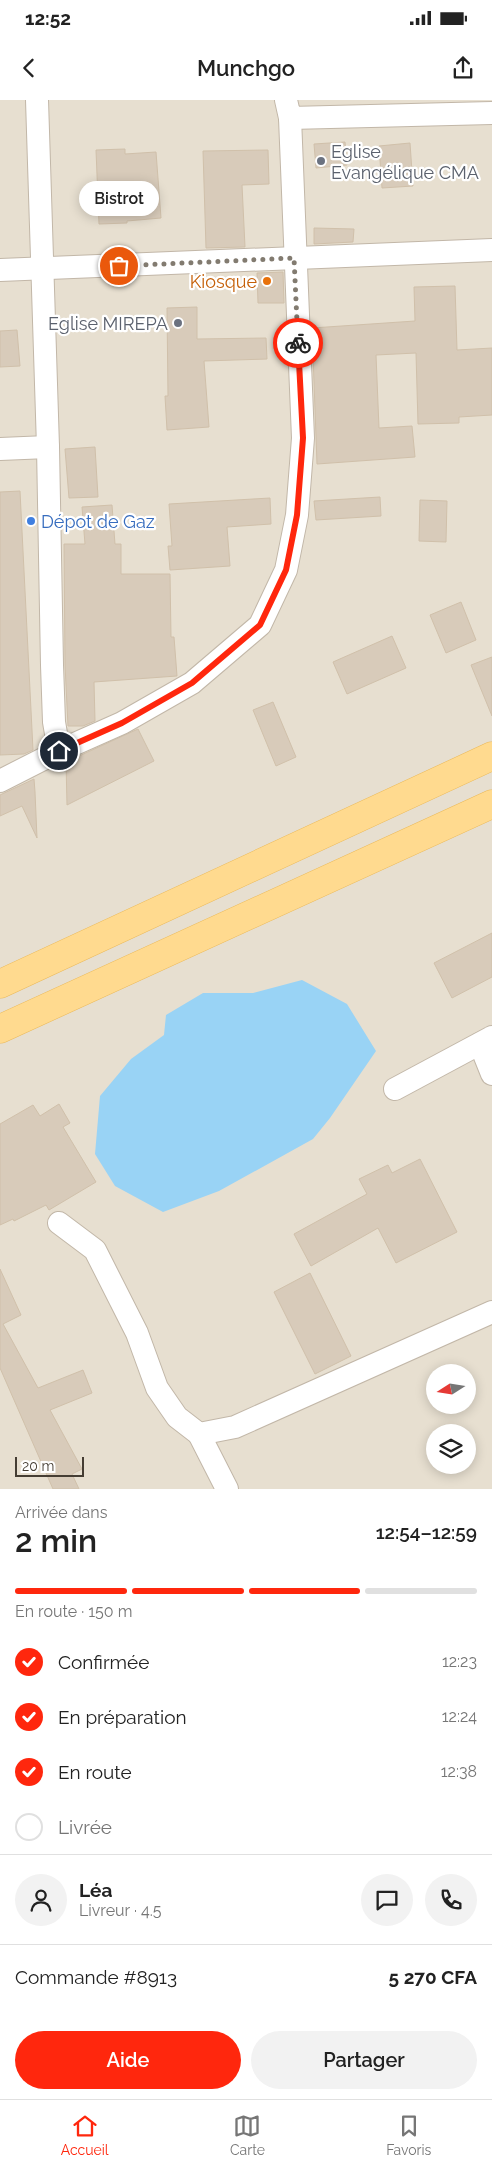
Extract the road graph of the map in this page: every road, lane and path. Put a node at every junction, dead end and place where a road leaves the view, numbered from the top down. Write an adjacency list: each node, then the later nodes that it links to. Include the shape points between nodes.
1 (37, 100): 6 (street)
2 (288, 109): 3 (street); 5 (street)
3 (492, 113)
4 (492, 250): 5 (street)
5 (294, 258): 6 (street); 10 (street, via 303,438 297,515 286,570 260,625 192,683 122,723)
6 (41, 269): 7 (street); 8 (street)
7 (0, 270)
8 (48, 447): 9 (street); 10 (street, via 54,722)
9 (0, 449)
10 (59, 751): 12 (street)
11 (492, 756): 14 (main road)
12 (0, 781)
13 (492, 804): 15 (main road)
14 (0, 984)
15 (0, 1029)
16 (486, 1040): 17 (street); 18 (street)
17 (492, 1074)
18 (395, 1088)
19 (59, 1223): 21 (street, via 95,1250 137,1333 157,1388 177,1417)
20 (492, 1312): 21 (street, via 235,1427)
21 (199, 1434): 22 (street)
22 (227, 1489)

